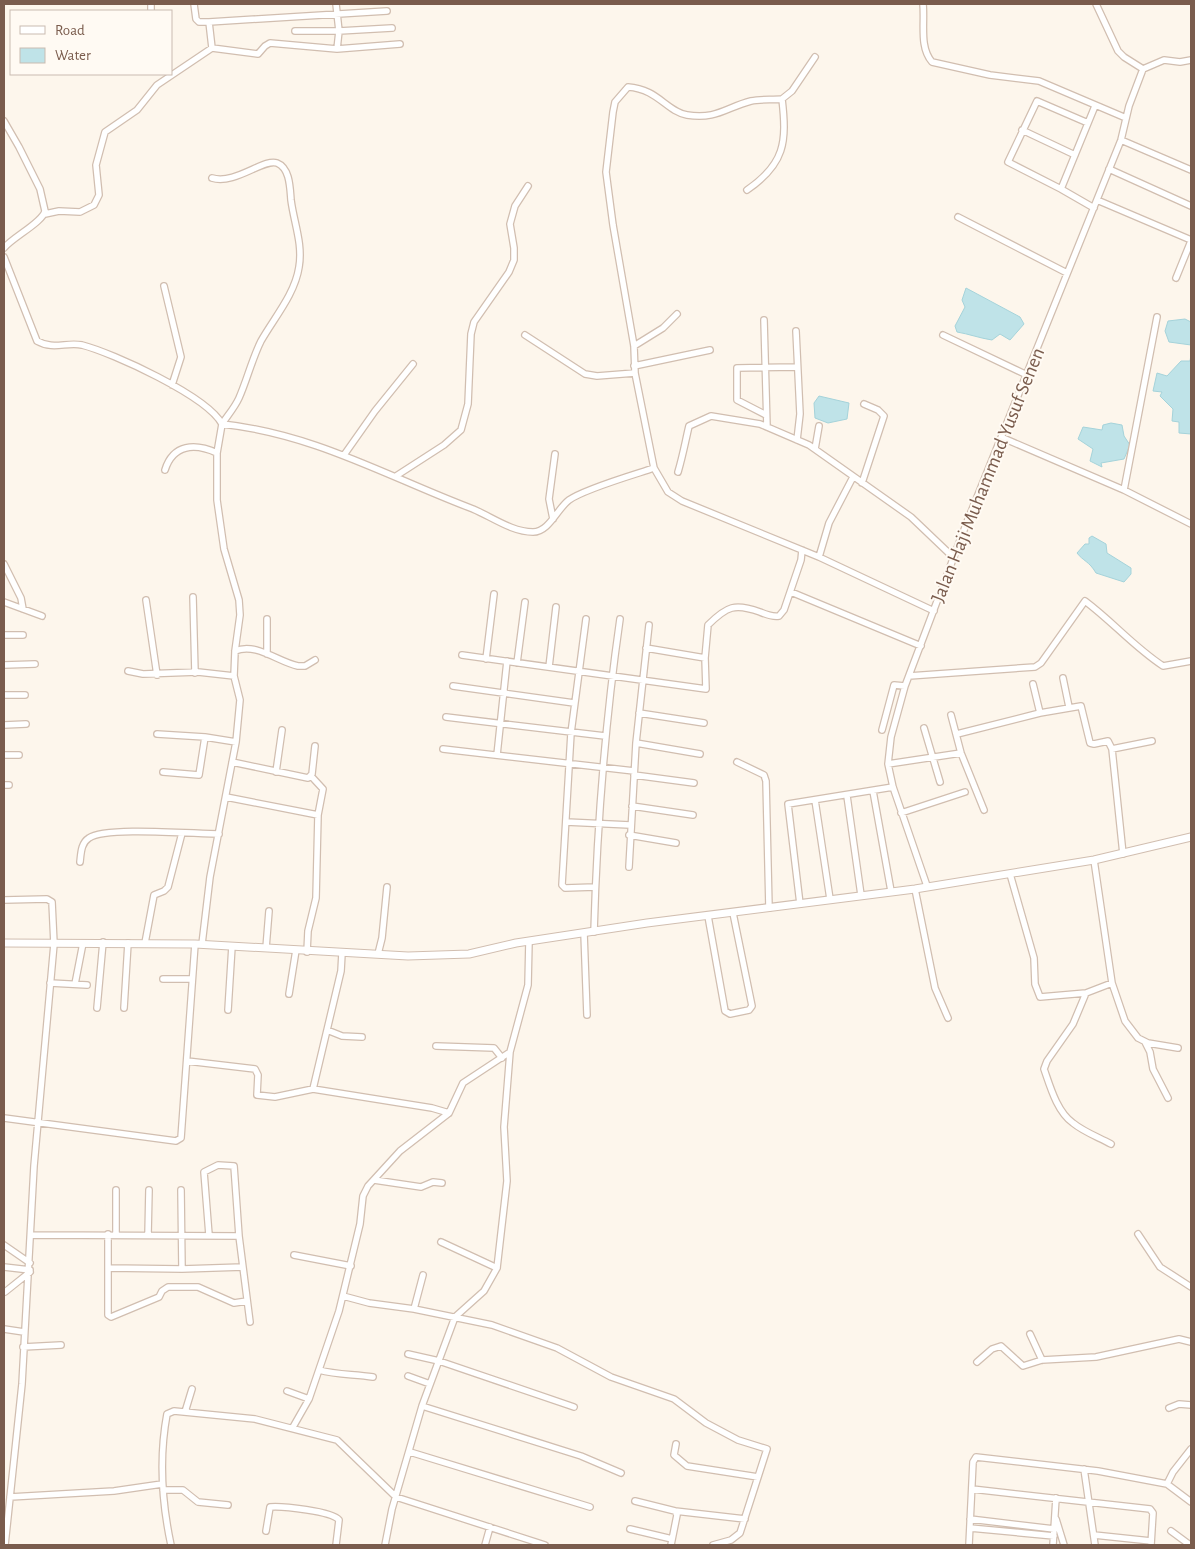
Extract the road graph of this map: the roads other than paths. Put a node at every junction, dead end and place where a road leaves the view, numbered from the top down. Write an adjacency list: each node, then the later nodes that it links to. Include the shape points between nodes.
1 (194, 4): 7 (street, via 196,19)
2 (336, 4): 6 (street)
3 (923, 4): 20 (street, via 923,42 932,62 990,75 1039,80)
4 (1096, 4): 16 (street, via 1118,51)
5 (387, 11): 6 (street)
6 (337, 14): 7 (street); 10 (street)
7 (208, 22): 12 (street)
8 (392, 28): 10 (street)
9 (295, 31): 10 (street)
10 (339, 31): 13 (street)
11 (400, 44): 13 (street)
12 (212, 48): 13 (street, via 256,54 270,43); 18 (street)
13 (337, 49)
14 (815, 57): 19 (street, via 792,91)
15 (1191, 60): 16 (street, via 1164,60)
16 (1143, 69): 21 (street, Jalan Haji Muhammad Yusuf Senen)
17 (172, 75): 36 (street, via 157,85 139,108 105,132 96,165 99,195 94,205 80,212)
18 (172, 75)
19 (782, 99): 31 (street, via 786,130 783,146 769,172); 50 (street, via 750,101 722,113 701,116 685,115 659,97 633,87 626,89 615,102 606,172 616,250)
20 (1095, 106): 21 (street); 23 (street)
21 (1126, 118): 25 (street, Jalan Haji Muhammad Yusuf Senen)
22 (4, 121): 36 (street, via 40,189)
23 (1088, 123): 24 (street, via 1037,102); 26 (street)
24 (1022, 130): 26 (street); 32 (street, via 1008,162)
25 (1121, 140): 27 (street, Jalan Haji Muhammad Yusuf Senen); 28 (street)
26 (1075, 155): 32 (street)
27 (1109, 169): 33 (street, Jalan Haji Muhammad Yusuf Senen); 34 (street)
28 (1191, 170)
29 (212, 178): 61 (street, via 231,178 271,162 282,166 289,182 300,248 299,268 290,294 260,344 238,400)
30 (528, 186): 73 (street, via 515,206 510,224 514,260 472,328 468,404 460,430 444,446)
31 (747, 190)
32 (1061, 190): 35 (street)
33 (1097, 200): 35 (street, Jalan Haji Muhammad Yusuf Senen); 38 (street)
34 (1191, 206)
35 (1094, 208): 41 (street, Jalan Haji Muhammad Yusuf Senen)
36 (45, 214): 39 (street, via 12,238)
37 (958, 218): 41 (street)
38 (1191, 241): 42 (street)
39 (4, 248)
40 (4, 257): 58 (street, via 37,340 49,345 80,345)
41 (1067, 273): 57 (street, Jalan Haji Muhammad Yusuf Senen)
42 (1176, 278)
43 (164, 286): 58 (street, via 181,357)
44 (677, 314): 50 (street, via 663,328)
45 (1158, 317): 76 (street)
46 (764, 320): 54 (street)
47 (796, 331): 55 (street)
48 (525, 335): 56 (street, via 585,374)
49 (943, 335): 57 (street)
50 (634, 346): 53 (street)
51 (710, 350): 53 (street)
52 (413, 364): 69 (street)
53 (634, 366): 56 (street)
54 (765, 367): 55 (street); 60 (street); 60 (street, via 737,368 737,400)
55 (796, 367): 65 (street, via 800,414)
56 (635, 374): 70 (street)
57 (1027, 375): 64 (street, Jalan Haji Muhammad Yusuf Senen)
58 (172, 385): 61 (street, via 207,406)
59 (864, 404): 75 (street, via 884,416)
60 (766, 414): 63 (street)
61 (222, 424): 67 (street); 69 (street, via 302,440)
62 (819, 426): 66 (street)
63 (767, 427): 65 (street); 72 (street, via 711,416 701,419 689,426 684,443 685,454)
64 (1003, 438): 76 (street); 81 (street, Jalan Haji Muhammad Yusuf Senen)
65 (797, 440): 66 (street)
66 (815, 449): 74 (street)
67 (217, 453): 71 (street, via 204,447 188,446 171,457); 101 (street, via 219,524 239,600)
68 (555, 454): 77 (street, via 549,499)
69 (344, 455): 73 (street)
70 (654, 468): 77 (street, via 576,496); 79 (street, via 668,492 677,498)
71 (165, 470)
72 (678, 472)
73 (396, 476): 77 (street, via 517,529 534,533)
74 (853, 477): 75 (street); 80 (street, via 829,523)
75 (862, 483): 81 (street, via 911,517)
76 (1124, 490): 78 (street)
77 (552, 519)
78 (1191, 524)
79 (802, 550): 80 (street); 83 (street)
80 (818, 557): 91 (street)
81 (954, 558): 91 (street, Jalan Haji Muhammad Yusuf Senen)
82 (4, 564): 90 (street)
83 (790, 592): 99 (street); 104 (street, via 784,610 777,617 748,607 734,606 722,611 708,624)
84 (494, 594): 105 (street)
85 (193, 597): 115 (street)
86 (146, 600): 116 (street)
87 (4, 602): 90 (street)
88 (524, 602): 109 (street)
89 (556, 607): 112 (street)
90 (23, 609): 92 (street)
91 (934, 611): 99 (street, Jalan Haji Muhammad Yusuf Senen)
92 (42, 616)
93 (267, 619): 102 (street)
94 (586, 619): 114 (street)
95 (620, 619): 118 (street)
96 (649, 625): 100 (street)
97 (4, 635): 98 (street)
98 (23, 635)
99 (921, 646): 119 (street, Jalan Haji Muhammad Yusuf Senen)
100 (646, 648): 104 (street); 121 (street)
101 (235, 651): 102 (street, via 242,648); 117 (street)
102 (267, 654): 106 (street, via 298,666)
103 (462, 655): 105 (street)
104 (705, 658): 121 (street, via 706,689)
105 (486, 659): 108 (street)
106 (315, 660)
107 (1191, 661): 119 (street, via 1163,666 1139,651 1105,616 1085,601 1035,667)
108 (506, 662): 109 (street); 125 (street)
109 (517, 663): 112 (street)
110 (35, 664): 111 (street)
111 (4, 665)
112 (549, 667): 114 (street)
113 (128, 671): 116 (street)
114 (580, 672): 118 (street); 128 (street)
115 (195, 673): 116 (street); 117 (street)
116 (157, 675)
117 (234, 676): 147 (street, via 240,700)
118 (612, 676): 121 (street); 145 (street)
119 (909, 676): 124 (street, Jalan Haji Muhammad Yusuf Senen)
120 (1063, 678): 129 (street)
121 (642, 681): 130 (street)
122 (1033, 684): 131 (street)
123 (453, 686): 125 (street)
124 (906, 686): 140 (street, via 894,685); 161 (street, Jalan Haji Muhammad Yusuf Senen, via 889,747)
125 (502, 693): 128 (street); 137 (street)
126 (4, 695): 127 (street)
127 (25, 695)
128 (574, 702): 141 (street)
129 (1069, 707): 131 (street); 151 (street, via 1082,706 1090,743 1108,741)
130 (639, 713): 134 (street); 148 (street)
131 (1040, 713): 143 (street)
132 (950, 715): 143 (street)
133 (446, 717): 137 (street)
134 (704, 722)
135 (4, 724): 136 (street)
136 (26, 724)
137 (499, 725): 141 (street); 156 (street)
138 (924, 728): 157 (street)
139 (282, 730): 164 (street)
140 (882, 730)
141 (571, 733): 145 (street); 160 (street)
142 (157, 734): 144 (street)
143 (957, 734): 152 (street)
144 (205, 736): 147 (street); 163 (street, via 199,775)
145 (605, 736): 162 (street)
146 (1152, 741): 151 (street)
147 (236, 742): 158 (street)
148 (636, 743): 153 (street); 165 (street)
149 (315, 746): 166 (street)
150 (443, 749): 156 (street)
151 (1112, 749): 188 (street)
152 (961, 753): 157 (street); 176 (street)
153 (700, 754)
154 (4, 755): 155 (street)
155 (19, 755)
156 (498, 755): 160 (street)
157 (932, 757): 161 (street); 167 (street)
158 (232, 762): 164 (street); 173 (street)
159 (737, 762): 202 (street, via 764,775 766,781)
160 (568, 764): 162 (street); 180 (street)
161 (888, 764): 169 (street, Jalan Haji Muhammad Yusuf Senen)
162 (602, 768): 165 (street); 181 (street)
163 (163, 772)
164 (276, 772): 166 (street)
165 (634, 773): 168 (street); 175 (street)
166 (311, 776): 178 (street, via 323,789)
167 (940, 782)
168 (694, 783)
169 (893, 787): 170 (street); 177 (street, Jalan Haji Muhammad Yusuf Senen)
170 (873, 791): 172 (street); 197 (street)
171 (966, 792): 177 (street)
172 (847, 796): 174 (street); 198 (street)
173 (226, 798): 178 (street); 184 (street)
174 (815, 800): 199 (street); 201 (street, via 789,802 786,808)
175 (632, 806): 179 (street); 182 (street)
176 (984, 810)
177 (901, 813): 193 (street, Jalan Haji Muhammad Yusuf Senen)
178 (318, 815): 219 (street, via 316,898)
179 (693, 815)
180 (566, 822): 181 (street); 195 (street, via 562,885 566,888)
181 (598, 823): 182 (street); 195 (street)
182 (630, 825): 185 (street)
183 (182, 833): 184 (street); 190 (street, via 93,835 82,846); 213 (street, via 168,887 154,895)
184 (219, 834): 215 (street)
185 (629, 835): 187 (street); 191 (street)
186 (1191, 837): 188 (street)
187 (676, 843)
188 (1123, 854): 189 (street)
189 (1094, 860): 192 (street); 225 (street)
190 (80, 862)
191 (629, 867)
192 (1010, 874): 193 (street); 229 (street, via 1034,958 1040,997)
193 (927, 886): 196 (street)
194 (387, 887): 221 (street)
195 (595, 887): 206 (street)
196 (915, 888): 197 (street); 234 (street, via 935,988)
197 (891, 892): 198 (street)
198 (861, 895): 199 (street)
199 (830, 899): 201 (street)
200 (4, 900): 214 (street, via 46,899 52,902)
201 (800, 904): 202 (street)
202 (769, 908): 204 (street)
203 (269, 911): 217 (street)
204 (733, 913): 205 (street); 205 (street, via 752,1006 749,1010 730,1014 725,1011)
205 (708, 916): 206 (street)
206 (594, 932): 207 (street)
207 (584, 933): 208 (street); 233 (street)
208 (529, 941): 221 (street, via 468,954); 240 (street, via 528,985)
209 (103, 942): 211 (street); 212 (street); 230 (street)
210 (4, 943): 214 (street)
211 (83, 943): 214 (street); 226 (street)
212 (128, 943): 213 (street); 231 (street)
213 (145, 943): 215 (street)
214 (54, 944): 224 (street)
215 (198, 944): 216 (street); 223 (street)
216 (232, 946): 217 (street); 232 (street)
217 (266, 948): 218 (street)
218 (296, 950): 219 (street); 228 (street)
219 (307, 952): 220 (street)
220 (342, 953): 221 (street); 235 (street)
221 (378, 954)
222 (163, 979): 223 (street)
223 (192, 979): 242 (street)
224 (50, 983): 226 (street); 247 (street)
225 (1112, 983): 229 (street); 237 (street, via 1126,1021 1138,1038)
226 (75, 984): 227 (street)
227 (87, 985)
228 (289, 994)
229 (1086, 994): 248 (street, via 1073,1024 1044,1069 1054,1097 1067,1118)
230 (97, 1008)
231 (124, 1008)
232 (228, 1010)
233 (587, 1015)
234 (948, 1018)
235 (327, 1030): 236 (street, via 342,1036); 243 (street)
236 (362, 1037)
237 (1145, 1042): 239 (street); 244 (street, via 1153,1069)
238 (436, 1046): 241 (street, via 494,1048)
239 (1178, 1048)
240 (510, 1052): 241 (street); 270 (street, via 504,1127 507,1181)
241 (502, 1058): 245 (street, via 463,1083)
242 (187, 1061): 243 (street, via 255,1069 259,1097); 247 (street, via 184,1131 179,1140)
243 (313, 1089): 245 (street)
244 (1168, 1098)
245 (449, 1113): 249 (street, via 412,1140)
246 (4, 1118): 247 (street)
247 (39, 1123): 258 (street)
248 (1111, 1144)
249 (374, 1180): 250 (street, via 421,1187 433,1182); 266 (street, via 363,1196)
250 (442, 1183)
251 (116, 1190): 255 (street)
252 (149, 1190): 256 (street)
253 (181, 1190): 259 (street)
254 (108, 1234): 255 (street); 258 (street); 269 (street)
255 (116, 1234): 256 (street)
256 (148, 1234): 259 (street)
257 (1138, 1234): 274 (street, via 1160,1267)
258 (31, 1235): 265 (street)
259 (182, 1235): 260 (street); 271 (street)
260 (209, 1235): 261 (street); 261 (street, via 204,1172 218,1165 234,1166)
261 (239, 1236): 268 (street)
262 (441, 1242): 270 (street)
263 (4, 1245): 265 (street)
264 (294, 1255): 266 (street)
265 (30, 1263): 272 (street)
266 (351, 1266): 276 (street)
267 (4, 1267): 272 (street)
268 (243, 1267): 271 (street); 277 (street)
269 (108, 1268): 271 (street); 277 (street, via 108,1315 111,1317 159,1297 168,1287 198,1287 234,1302)
270 (497, 1268): 279 (street, via 484,1291)
271 (182, 1269)
272 (30, 1271): 275 (street); 282 (street)
273 (423, 1275): 278 (street)
274 (1191, 1287)
275 (5, 1292)
276 (342, 1296): 278 (street); 291 (street)
277 (248, 1302): 280 (street)
278 (414, 1309): 279 (street)
279 (455, 1317): 288 (street); 309 (street, via 492,1325 557,1348 611,1377 679,1401 706,1423 738,1440 767,1449)
280 (250, 1322)
281 (4, 1329): 282 (street)
282 (24, 1332): 286 (street)
283 (1030, 1334): 289 (street)
284 (1191, 1342): 289 (street, via 1184,1339 1096,1357)
285 (61, 1345): 286 (street)
286 (23, 1347): 313 (street)
287 (408, 1354): 288 (street)
288 (439, 1360): 294 (street); 300 (street)
289 (1042, 1360): 290 (street, via 1023,1366 1001,1346)
290 (977, 1362)
291 (319, 1370): 293 (street, via 335,1375 346,1373); 297 (street)
292 (408, 1376): 294 (street)
293 (373, 1377)
294 (430, 1384): 299 (street)
295 (192, 1389): 302 (street)
296 (287, 1391): 297 (street)
297 (309, 1400): 303 (street)
298 (1191, 1405): 301 (street, via 1179,1404)
299 (422, 1406): 305 (street); 308 (street, via 581,1456)
300 (574, 1407)
301 (1169, 1408)
302 (185, 1412): 303 (street, via 232,1416); 311 (street, via 171,1411 167,1414)
303 (293, 1427): 314 (street, via 337,1440)
304 (676, 1444): 309 (street, via 674,1456 686,1466)
305 (410, 1452): 314 (street); 320 (street)
306 (1190, 1453): 310 (street)
307 (1084, 1469): 310 (street); 312 (street, via 978,1456 973,1460); 317 (street)
308 (621, 1473)
309 (758, 1477): 324 (street)
310 (1167, 1484): 318 (street)
311 (162, 1487): 313 (street); 319 (street, via 183,1490 198,1502); 337 (street)
312 (972, 1489): 315 (street); 322 (street)
313 (10, 1497): 336 (street)
314 (396, 1497): 325 (street); 339 (street)
315 (1056, 1498): 317 (street); 323 (street)
316 (635, 1501): 321 (street)
317 (1088, 1501): 331 (street); 335 (street, via 1150,1509 1153,1513)
318 (1191, 1502)
319 (228, 1505)
320 (590, 1507)
321 (675, 1511): 324 (street); 333 (street)
322 (970, 1519): 326 (street); 327 (street)
323 (1056, 1519): 327 (street); 345 (street)
324 (745, 1520): 342 (street, via 737,1537)
325 (490, 1527): 340 (street); 341 (street)
326 (970, 1528): 332 (street); 343 (street)
327 (1054, 1529): 332 (street)
328 (630, 1530): 333 (street)
329 (266, 1531): 338 (street, via 270,1507 318,1512 339,1520)
330 (1171, 1531): 347 (street)
331 (1094, 1535): 334 (street); 346 (street)
332 (1054, 1536): 344 (street)
333 (672, 1542)
334 (1120, 1542): 335 (street)
335 (1151, 1543)
336 (5, 1545)
337 (171, 1545)
338 (336, 1545)
339 (385, 1545)
340 (485, 1545)
341 (545, 1545)
342 (713, 1545)
343 (969, 1545)
344 (1054, 1545)
345 (1064, 1545)
346 (1095, 1545)
347 (1190, 1545)

